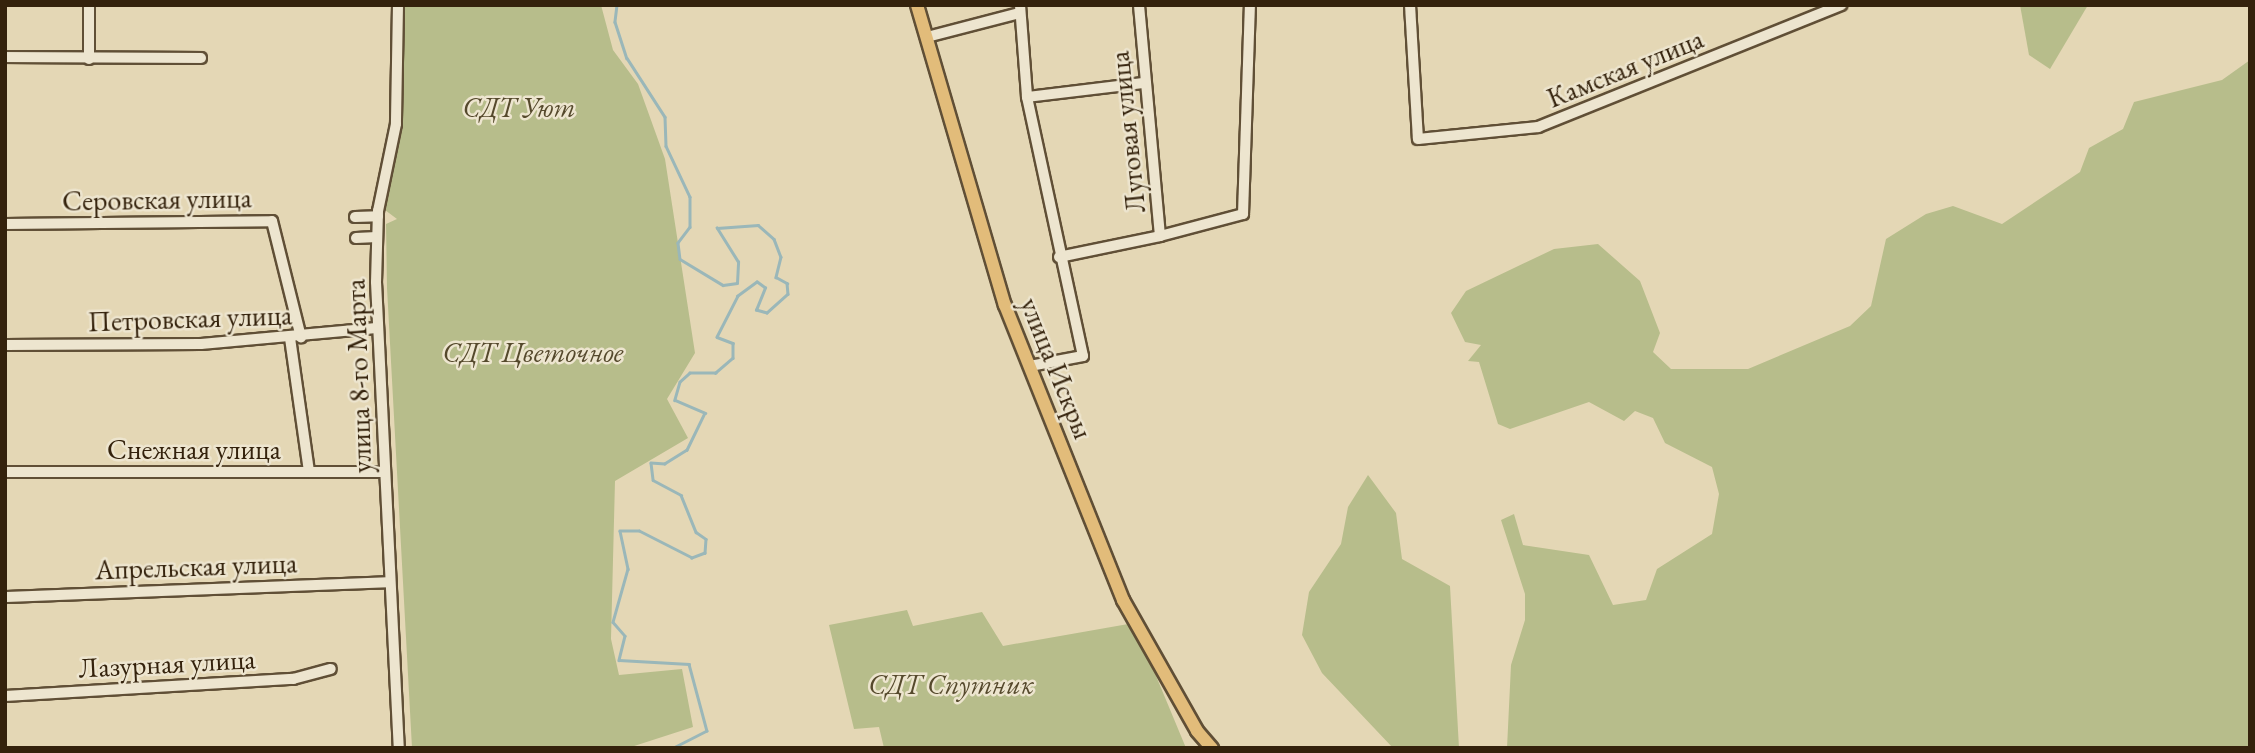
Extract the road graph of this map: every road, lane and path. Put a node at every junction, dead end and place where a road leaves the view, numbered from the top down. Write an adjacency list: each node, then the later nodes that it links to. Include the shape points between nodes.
1 (89, 5): 12 (street)
2 (398, 5): 15 (street, улица 8-го Марта, via 396,124)
3 (917, 5): 9 (main road, улица Искры)
4 (1139, 5): 13 (street, Луговая улица)
5 (1250, 5): 18 (street, via 1243,214)
6 (1410, 5): 7 (street, Камская улица, via 1418,139 1538,127)
7 (1841, 5)
8 (1020, 9): 9 (street); 14 (street)
9 (927, 37): 25 (main road, улица Искры, via 972,200)
10 (5, 57): 12 (street)
11 (201, 58): 12 (street)
12 (89, 59)
13 (1142, 83): 14 (street); 18 (street, Луговая улица)
14 (1027, 97): 21 (street)
15 (378, 216): 16 (street); 19 (street, улица 8-го Марта)
16 (355, 217)
17 (5, 223): 23 (street, Серовская улица, via 272,221)
18 (1160, 236): 21 (street, Луговая улица)
19 (377, 237): 20 (street); 22 (street, улица 8-го Марта)
20 (356, 238)
21 (1059, 257): 25 (street, via 1083,356)
22 (376, 328): 23 (street, Петровская улица); 28 (street, улица 8-го Марта)
23 (296, 338): 24 (street, Петровская улица); 27 (street)
24 (5, 345)
25 (1030, 366): 34 (main road, улица Искры, via 1123,600 1197,731)
26 (5, 472): 27 (street, Снежная улица)
27 (309, 472): 28 (street, Снежная улица)
28 (384, 472): 29 (street, улица 8-го Марта)
29 (389, 582): 30 (street, Апрельская улица); 33 (street, улица 8-го Марта)
30 (5, 597)
31 (331, 669): 32 (street, Лазурная улица, via 293,679)
32 (5, 695)
33 (398, 748)
34 (1213, 748)

